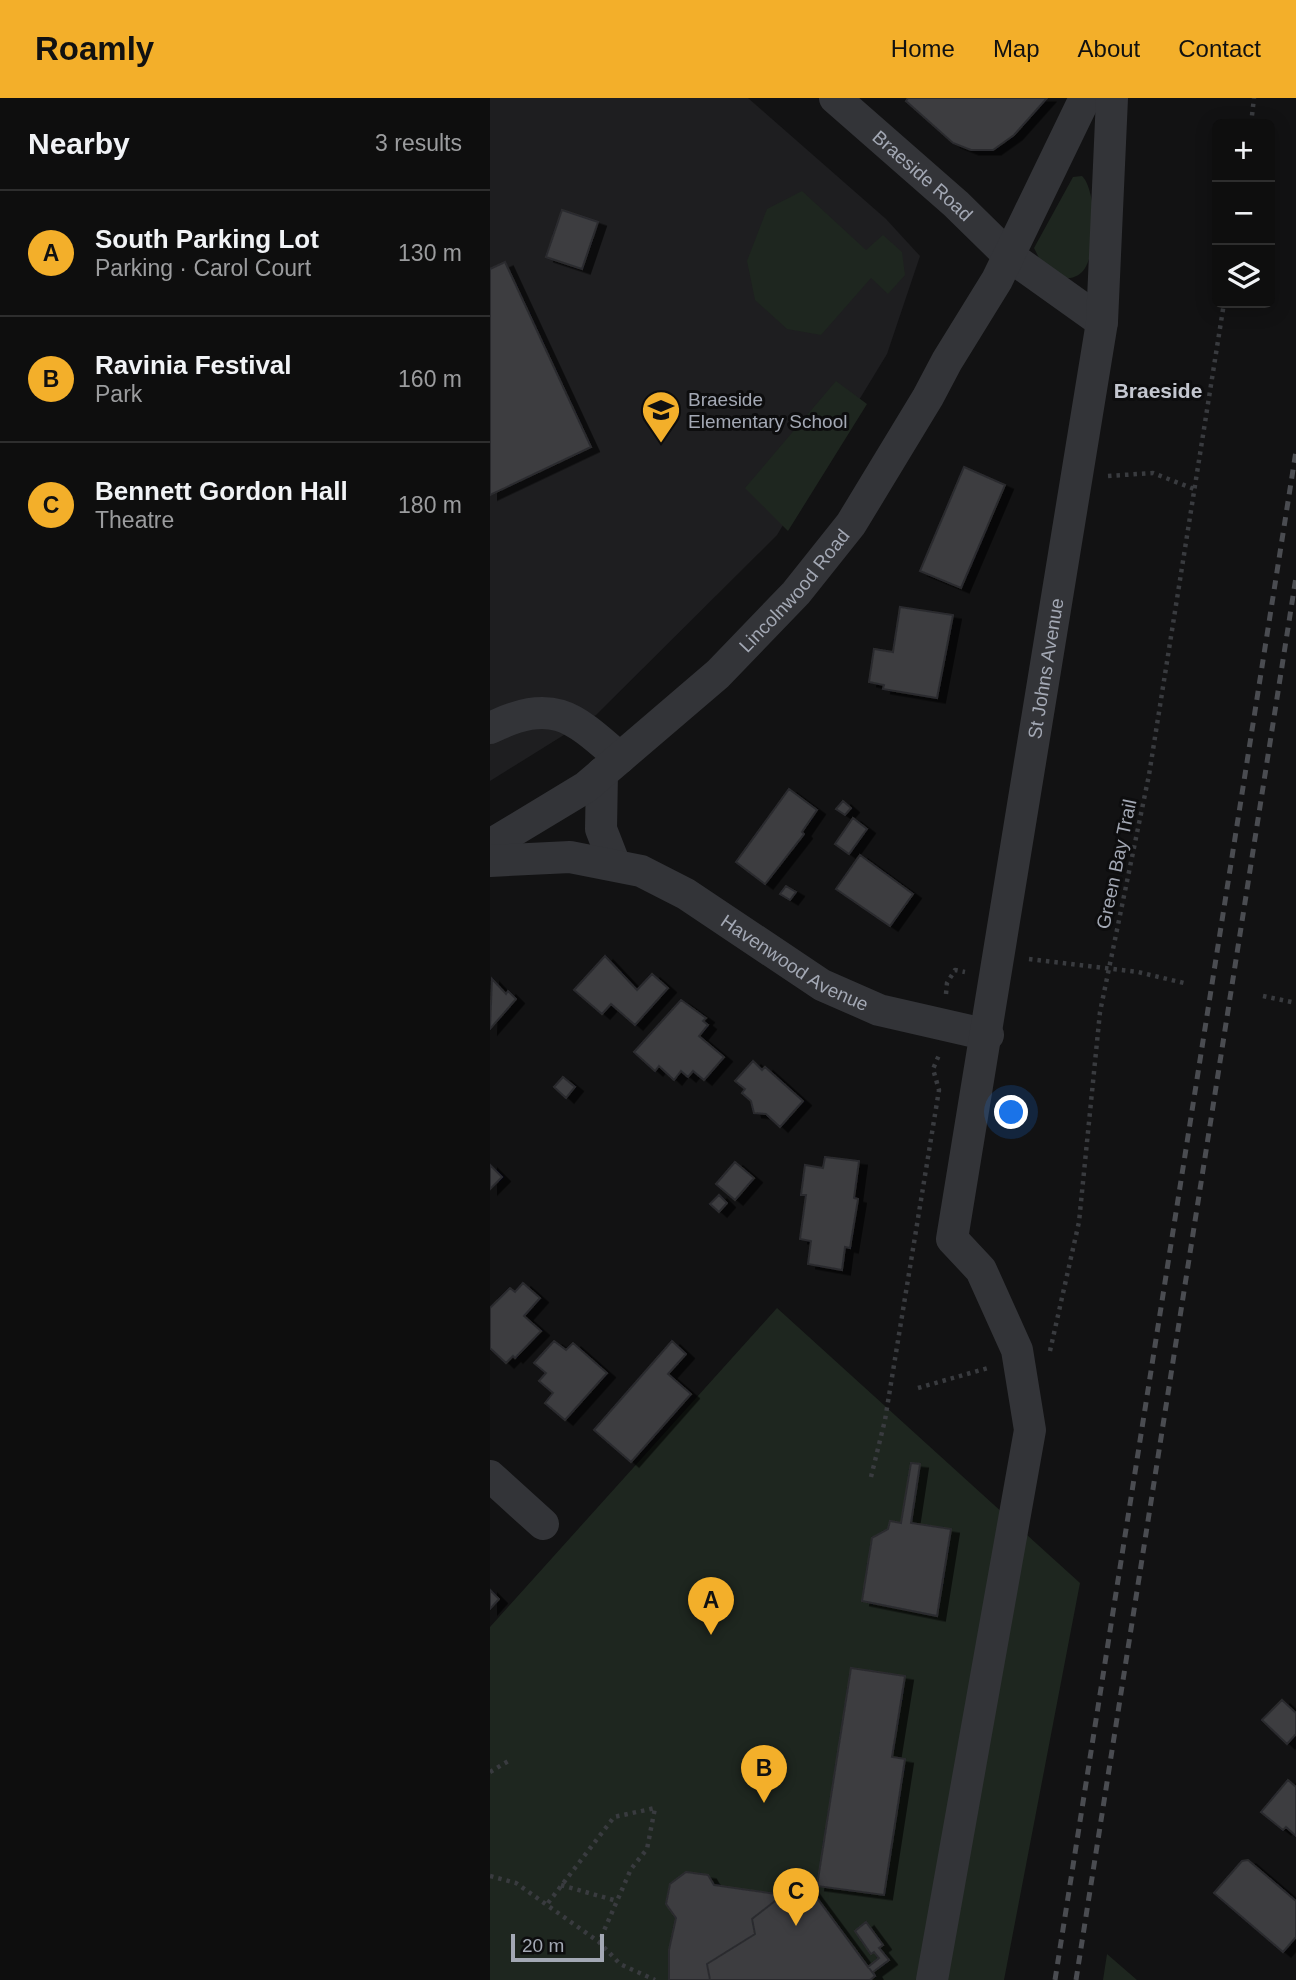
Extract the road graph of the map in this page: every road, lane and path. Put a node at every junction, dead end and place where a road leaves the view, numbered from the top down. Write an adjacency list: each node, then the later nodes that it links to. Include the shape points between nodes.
1 (835, 98): 6 (street, Braeside Road)
2 (1085, 98): 6 (street, Lincolnwood Road)
3 (1112, 98): 8 (street, St Johns Avenue)
4 (1254, 98): 5 (path)
5 (1252, 119)
6 (1007, 255): 8 (street); 12 (street, Lincolnwood Road, via 997,280 851,524 796,593 718,674)
7 (1223, 308): 10 (path, Green Bay Trail)
8 (1102, 322): 9 (street, St Johns Avenue)
9 (1079, 470): 10 (path, via 1115,477 1153,473); 16 (street, St Johns Avenue)
10 (1194, 489): 17 (path, Green Bay Trail, via 1149,775)
11 (490, 728): 12 (street, via 530,712 548,712 587,729)
12 (611, 766): 13 (street, Lincolnwood Road, via 586,787); 15 (street, via 601,829)
13 (490, 845)
14 (490, 861): 15 (street, Havenwood Avenue, via 570,857)
15 (615, 865): 21 (street, Havenwood Avenue, via 686,894 822,985 879,1010)
16 (999, 966): 17 (path); 21 (path, via 955,970 947,983); 22 (street, St Johns Avenue)
17 (1108, 969): 18 (path); 23 (path, Green Bay Trail, via 1079,1222)
18 (1184, 983)
19 (1263, 996): 20 (path)
20 (1296, 1003)
21 (944, 1025): 22 (street, Havenwood Avenue); 27 (path, via 933,1069 939,1090 890,1393)
22 (988, 1035): 24 (street, St Johns Avenue, via 952,1239 981,1270 1017,1350)
23 (1049, 1354)
24 (1017, 1360): 25 (path); 37 (street, via 1030,1430)
25 (918, 1388)
26 (490, 1476): 28 (street)
27 (871, 1477)
28 (544, 1524)
29 (510, 1760): 30 (path)
30 (490, 1772)
31 (490, 1876): 34 (path, via 516,1883)
32 (561, 1885): 33 (path); 33 (path, via 614,1817 655,1808 647,1849 631,1869); 34 (path)
33 (617, 1902): 35 (path)
34 (548, 1903): 35 (path)
35 (599, 1941): 36 (path, via 620,1964)
36 (655, 1980)
37 (932, 1980)

